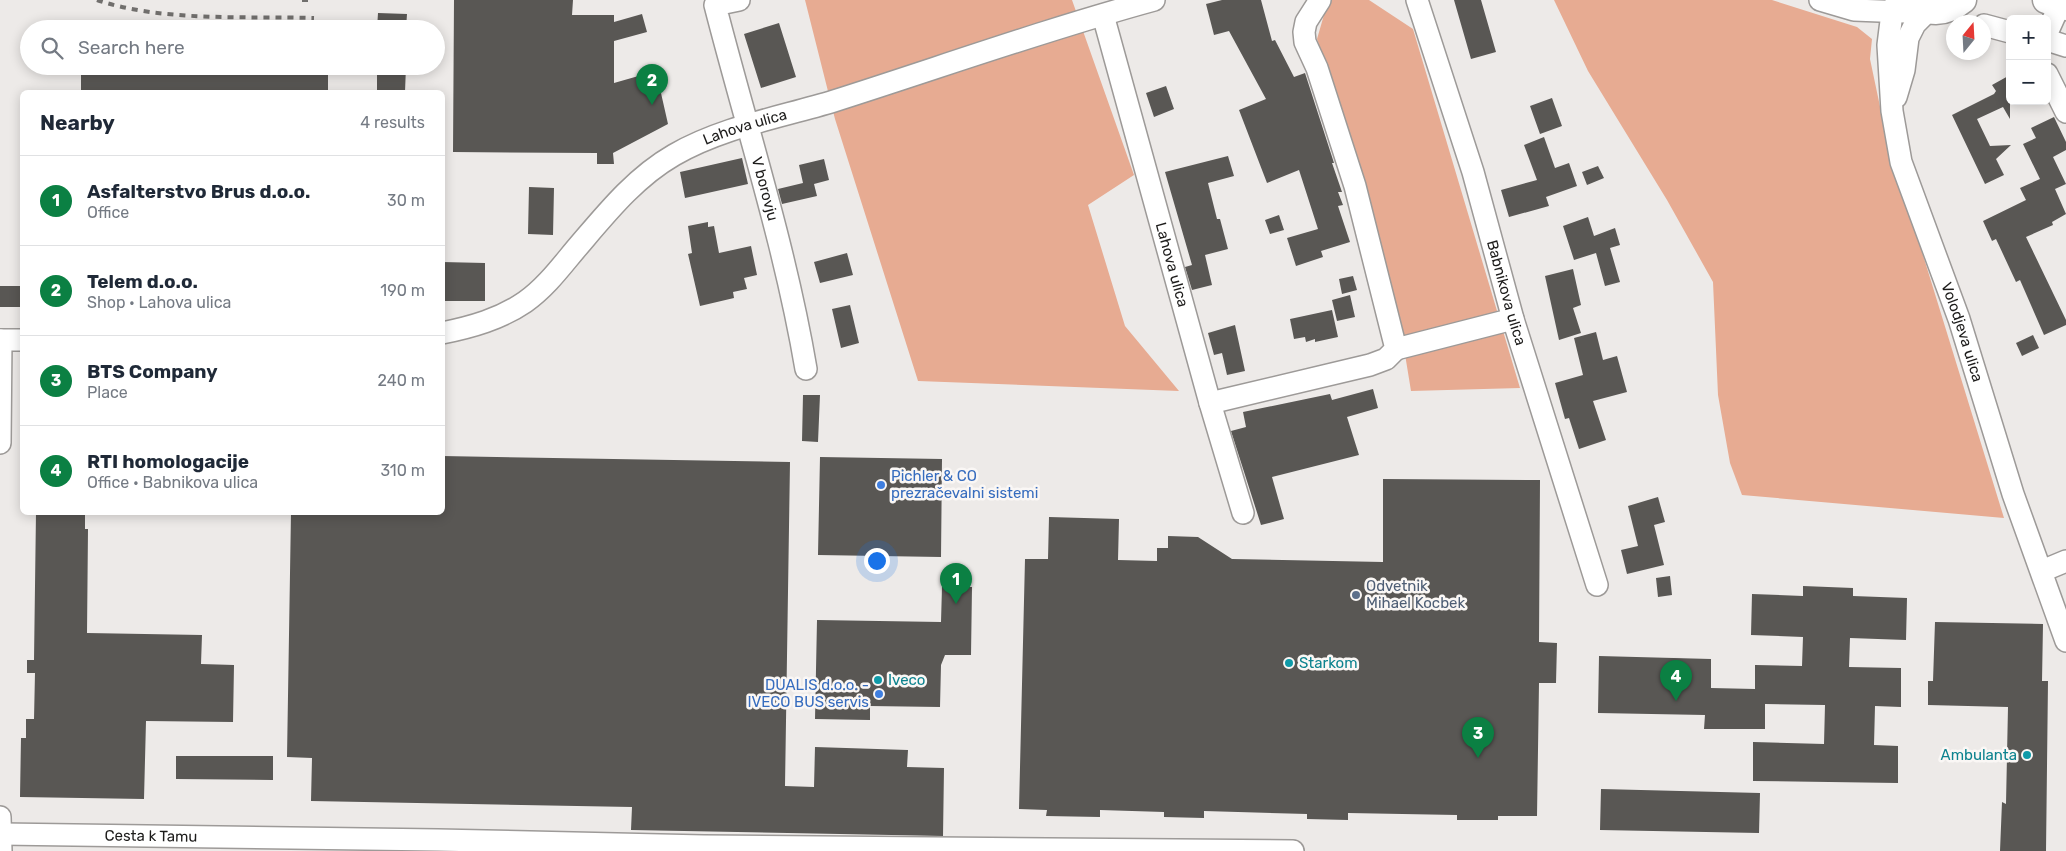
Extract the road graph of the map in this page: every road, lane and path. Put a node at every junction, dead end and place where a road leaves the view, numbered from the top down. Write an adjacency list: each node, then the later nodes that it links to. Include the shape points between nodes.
1 (740, 0): 18 (street, V borovju, via 715,5)
2 (1154, 0): 9 (street, Lahova ulica)
3 (1320, 0): 23 (street, via 1306,22 1305,42 1317,68 1355,186)
4 (1417, 0): 19 (street, Babnikova ulica, via 1473,172)
5 (1963, 0): 8 (street, via 1947,10)
6 (1830, 1): 8 (street, via 1854,10)
7 (2057, 4): 10 (street)
8 (1908, 6): 16 (street, Volodjeva ulica, via 1915,24 1908,38 1904,70); 16 (street, Volodjeva ulica, via 1888,45)
9 (1103, 15): 18 (street, Lahova ulica); 25 (street, Lahova ulica)
10 (2051, 21)
11 (1991, 27): 12 (street)
12 (2006, 31)
13 (2051, 41): 14 (street)
14 (2066, 46)
15 (2051, 82): 17 (street)
16 (1892, 111): 29 (street, Volodjeva ulica, via 1901,162 1959,319 2013,494)
17 (2066, 112)
18 (750, 126): 20 (street, Lahova ulica, via 692,146 672,156 640,180 619,198 551,280 524,302 501,316); 24 (street, V borovju)
19 (1513, 319): 23 (street); 30 (street, Babnikova ulica)
20 (445, 332)
21 (1, 340): 22 (street); 26 (street)
22 (20, 340)
23 (1396, 349): 25 (street, via 1386,359 1370,365)
24 (806, 369)
25 (1210, 403): 27 (street, Lahova ulica)
26 (0, 443)
27 (1243, 513)
28 (2066, 561): 29 (street)
29 (2039, 562): 31 (street, Volodjeva ulica)
30 (1597, 585)
31 (2066, 641)
32 (1, 834): 33 (street, Cesta k Tamu)
33 (300, 844): 34 (street, Cesta k Tamu)
34 (1064, 851): 35 (street, Cesta k Tamu)
35 (1293, 851)

